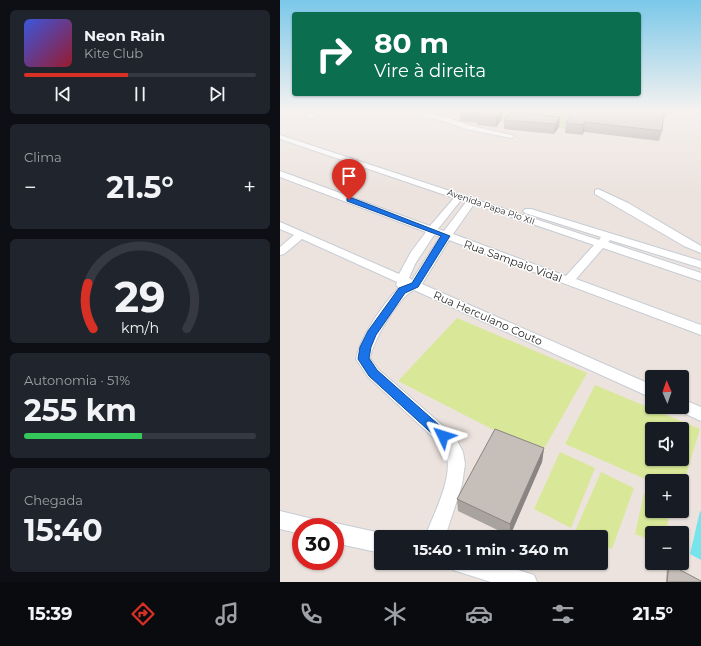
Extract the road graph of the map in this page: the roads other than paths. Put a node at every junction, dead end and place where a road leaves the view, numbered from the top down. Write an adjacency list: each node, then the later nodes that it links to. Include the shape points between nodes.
1 (281, 137): 3 (street, Avenida Papa Pio XII)
2 (290, 137): 3 (street, Avenida Papa Pio XII)
3 (293, 139): 4 (street, Avenida Papa Pio XII)
4 (363, 161): 7 (street, Avenida Papa Pio XII); 13 (street, Avenida Papa Pio XII)
5 (280, 174): 10 (street, Rua Sampaio Vidal)
6 (598, 192): 14 (street, via 619,201 662,230)
7 (460, 196): 8 (street, Avenida Papa Pio XII); 10 (street)
8 (472, 200): 12 (street); 13 (street, Avenida Papa Pio XII)
9 (280, 225): 11 (street, Rua Herculano Couto)
10 (433, 231): 12 (street, Rua Sampaio Vidal); 19 (street, via 415,255)
11 (302, 234): 15 (street); 19 (street, Rua Herculano Couto)
12 (446, 236): 18 (street, Rua Sampaio Vidal); 19 (street)
13 (604, 240): 16 (street, Avenida Papa Pio XII); 17 (street, Avenida Papa Pio XII); 18 (street)
14 (701, 250)
15 (280, 252)
16 (701, 265)
17 (701, 276)
18 (568, 281): 20 (street, Rua Sampaio Vidal)
19 (406, 285): 21 (street, Rua Herculano Couto); 26 (street, via 372,334 365,347 363,359 373,373 443,436 455,455 454,476)
20 (701, 330)
21 (645, 389)
22 (689, 408): 23 (street)
23 (701, 414)
24 (280, 520): 25 (street)
25 (292, 523)
26 (437, 530)
27 (344, 535): 28 (street)
28 (374, 541)
29 (485, 570): 30 (street)
30 (527, 582)

